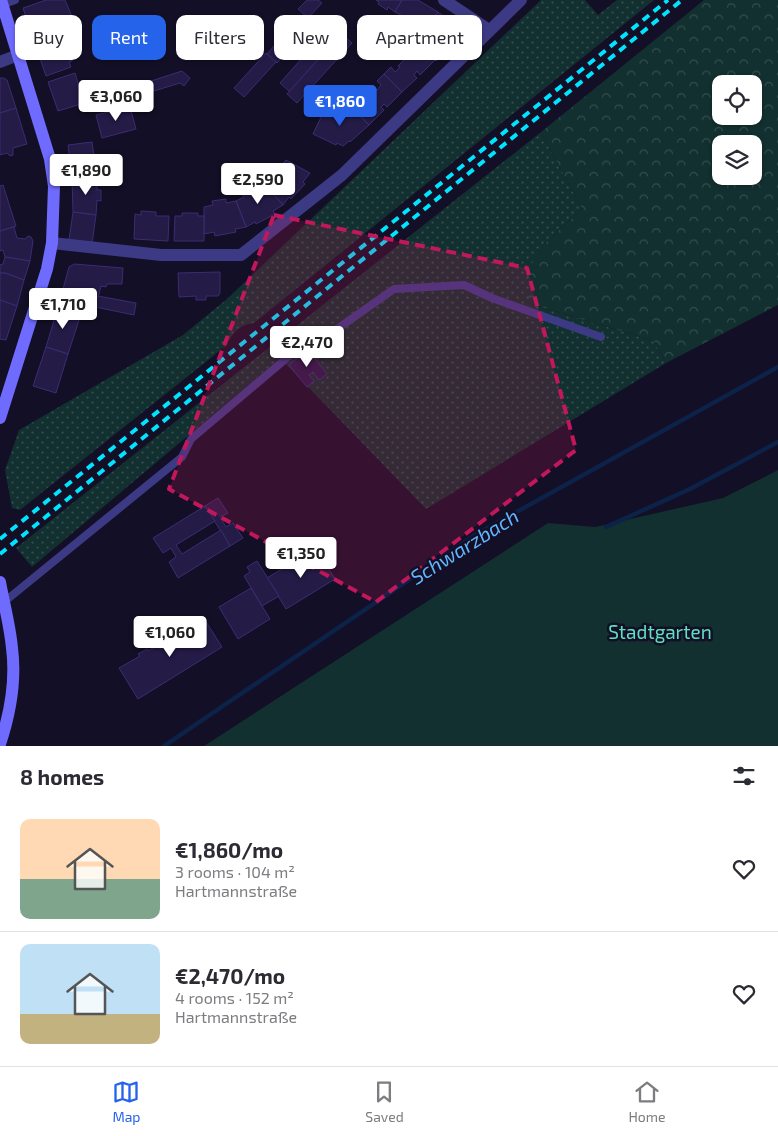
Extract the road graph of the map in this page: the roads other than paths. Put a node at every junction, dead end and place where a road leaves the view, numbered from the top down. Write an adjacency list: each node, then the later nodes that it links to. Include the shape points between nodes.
1 (15, 0): 4 (lane)
2 (444, 0): 5 (street)
3 (521, 0): 5 (street)
4 (1, 3): 6 (main road)
5 (489, 30): 10 (street, via 342,175 241,255 161,255)
6 (15, 46)
7 (15, 56): 9 (street)
8 (20, 60): 10 (main road, via 50,159 54,186)
9 (0, 62)
10 (52, 243): 12 (main road)
11 (601, 337): 14 (lane, via 464,285 394,289 327,336 301,346 191,439 182,457)
12 (0, 418)
13 (0, 582): 14 (main road)
14 (4, 602): 15 (main road, via 12,649 12,691)
15 (0, 744)

